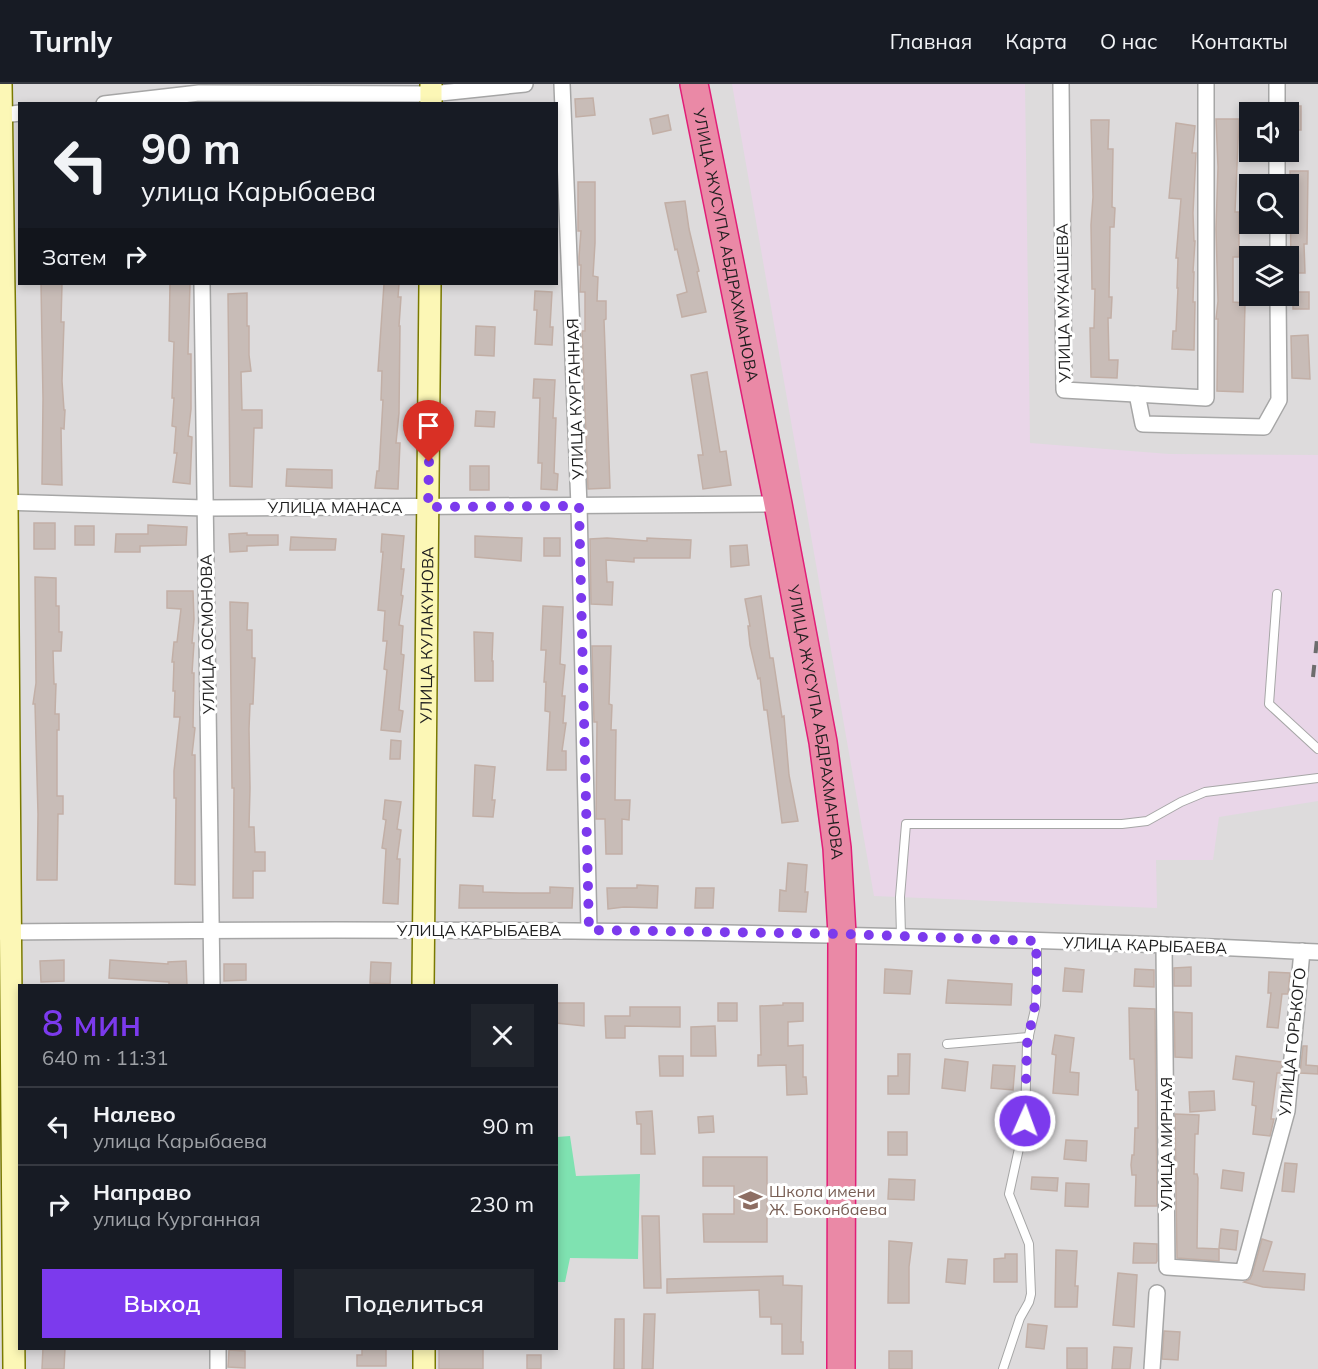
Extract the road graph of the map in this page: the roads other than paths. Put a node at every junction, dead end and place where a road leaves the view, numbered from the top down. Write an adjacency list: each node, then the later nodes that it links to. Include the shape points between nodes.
1 (1, 84): 12 (street)
2 (525, 84): 8 (street)
3 (562, 84): 20 (street, УЛИЦА КУРГАННАЯ)
4 (694, 84): 19 (highway, УЛИЦА ЖУСУПА АБДРАХМАНОВА)
5 (1061, 84): 17 (street, УЛИЦА МУКАШЕВА, via 1064,390)
6 (1206, 84): 17 (street, УЛИЦА МУКАШЕВА, via 1206,398)
7 (1277, 84): 11 (street)
8 (431, 94): 9 (street)
9 (199, 98): 10 (street)
10 (136, 102)
11 (1277, 102)
12 (11, 114): 13 (street)
13 (2, 254): 18 (street)
14 (202, 285): 22 (street, УЛИЦА ОСМОНОВА)
15 (430, 285): 21 (street, УЛИЦА КУЛАКУНОВА)
16 (1278, 306): 17 (street, via 1278,400 1264,427 1143,424)
17 (1137, 394)
18 (4, 502): 22 (street, УЛИЦА МАНАСА); 24 (street)
19 (778, 504): 20 (street, УЛИЦА МАНАСА); 32 (highway, УЛИЦА ЖУСУПА АБДРАХМАНОВА, via 823,742 837,848)
20 (579, 506): 21 (street, УЛИЦА МАНАСА); 29 (street, УЛИЦА КУРГАННАЯ)
21 (428, 507): 22 (street, УЛИЦА МАНАСА); 28 (street, УЛИЦА КУЛАКУНОВА)
22 (205, 508): 30 (street, УЛИЦА ОСМОНОВА)
23 (1277, 594): 25 (lane, via 1269,704)
24 (4, 653): 27 (street)
25 (1318, 749)
26 (1318, 778): 33 (lane, via 1205,792 1147,821 1122,824 906,824)
27 (5, 793): 31 (street)
28 (423, 930): 29 (street, УЛИЦА КАРЫБАЕВА); 30 (street, УЛИЦА КАРЫБАЕВА); 39 (street, УЛИЦА КУЛАКУНОВА)
29 (589, 930): 32 (street, УЛИЦА КАРЫБАЕВА)
30 (211, 931): 31 (street, УЛИЦА КАРЫБАЕВА); 38 (street, УЛИЦА ОСМОНОВА)
31 (5, 932): 42 (street)
32 (842, 934): 33 (street, УЛИЦА КАРЫБАЕВА); 51 (highway, УЛИЦА ЖУСУПА АБДРАХМАНОВА)
33 (901, 936): 34 (street, УЛИЦА КАРЫБАЕВА)
34 (1036, 941): 35 (street, УЛИЦА КАРЫБАЕВА); 40 (lane, via 1036,996)
35 (1164, 945): 36 (street, УЛИЦА КАРЫБАЕВА); 44 (street, УЛИЦА МИРНАЯ, via 1167,1267)
36 (1302, 951): 37 (street, УЛИЦА КАРЫБАЕВА); 44 (street, УЛИЦА ГОРЬКОГО, via 1287,1112)
37 (1318, 952)
38 (212, 984)
39 (423, 984)
40 (1029, 1037): 41 (lane); 52 (lane, via 1025,1121 1009,1194 1029,1244 1031,1294)
41 (947, 1044)
42 (6, 1103): 43 (street)
43 (6, 1261): 48 (street)
44 (1243, 1272)
45 (1157, 1293): 53 (street)
46 (218, 1350): 49 (street)
47 (424, 1350): 50 (street)
48 (14, 1369)
49 (218, 1369)
50 (424, 1369)
51 (841, 1369)
52 (1003, 1369)
53 (1152, 1369)

